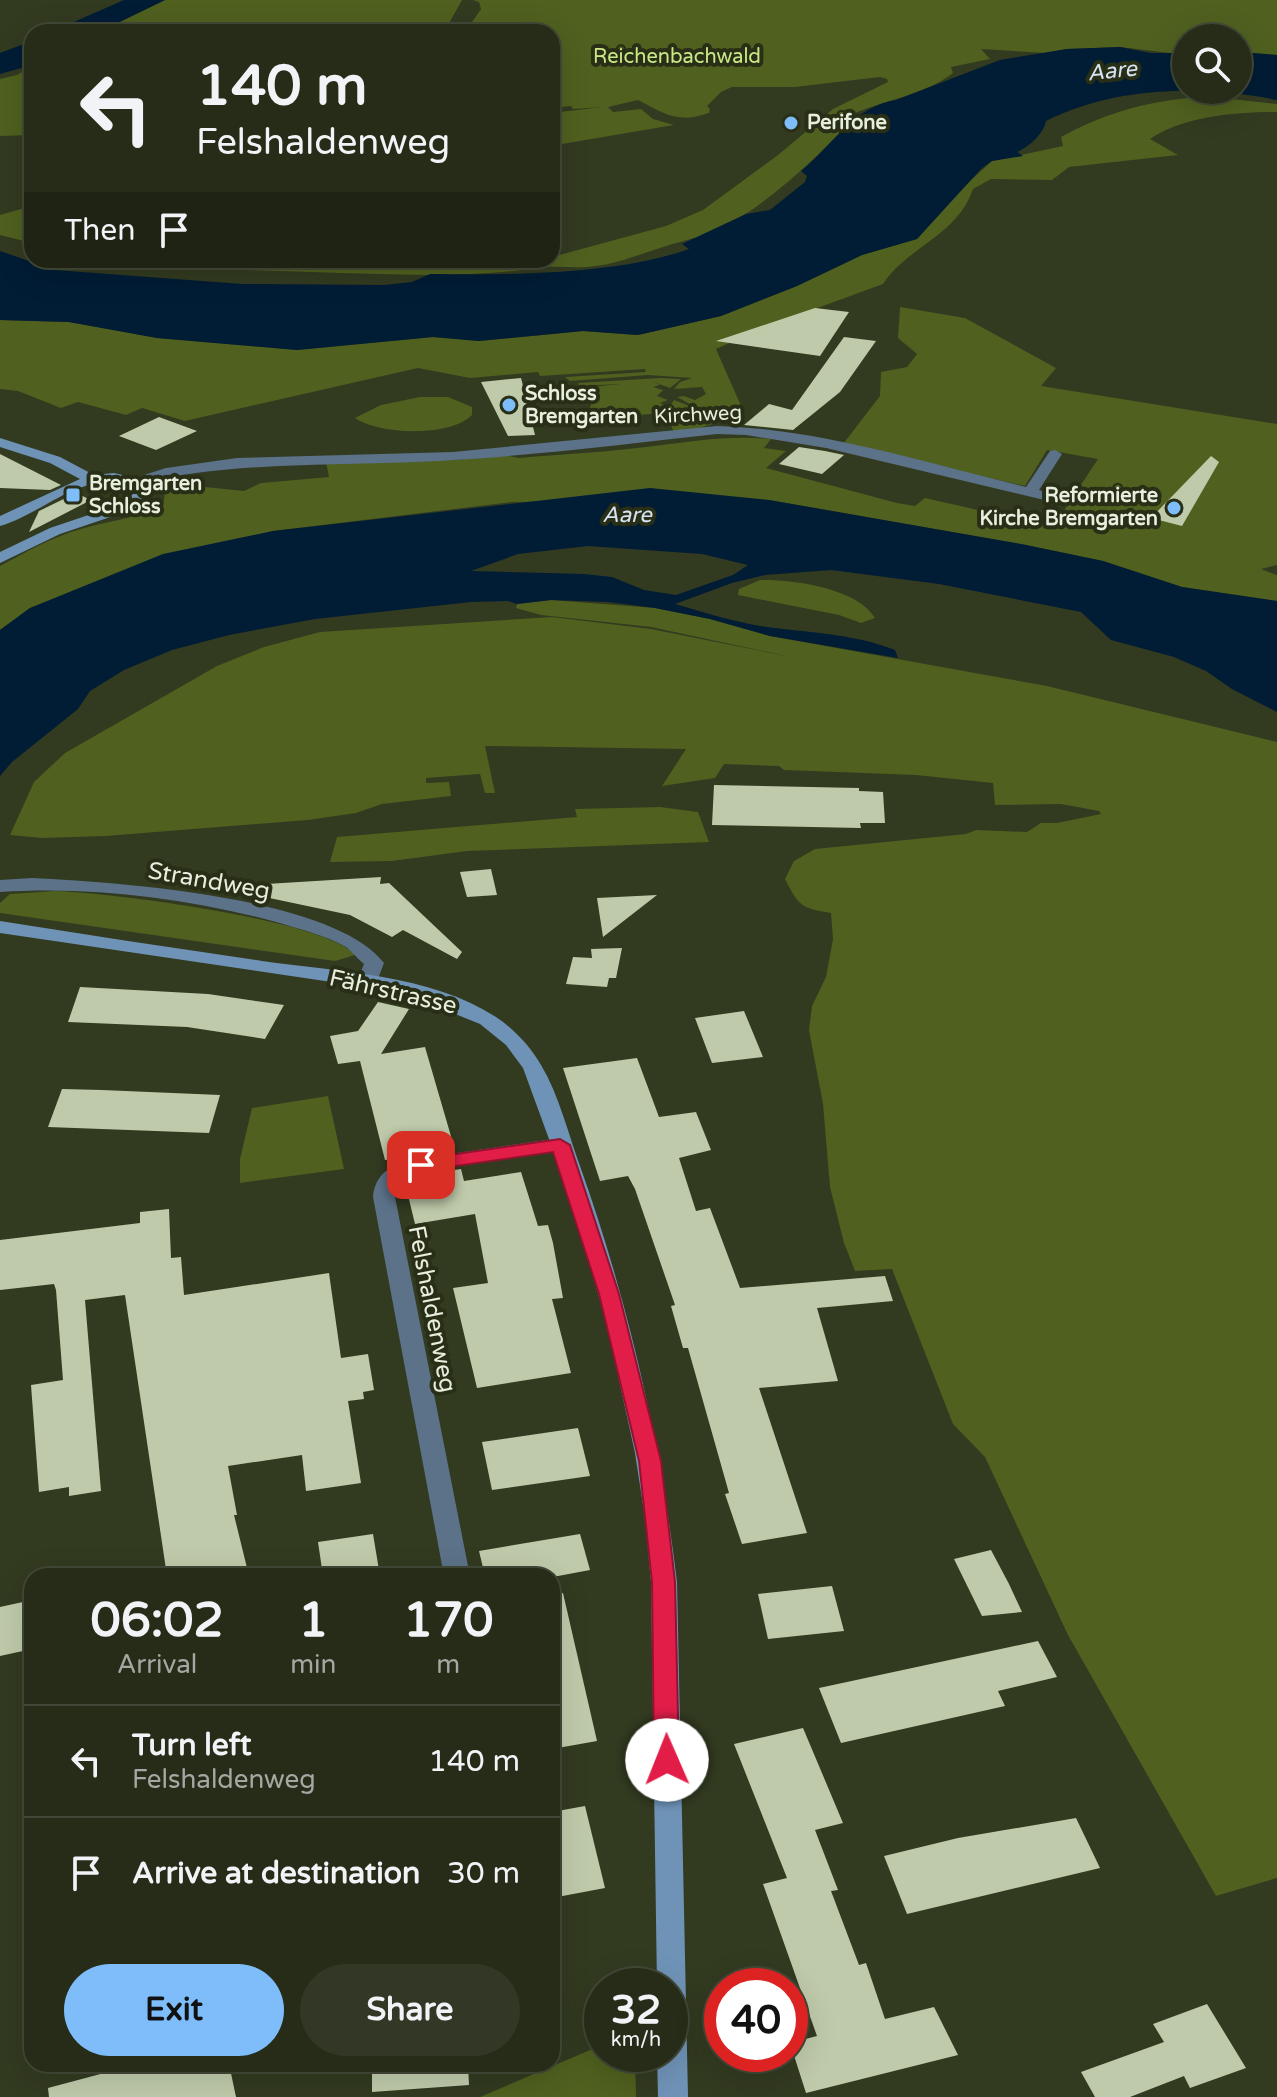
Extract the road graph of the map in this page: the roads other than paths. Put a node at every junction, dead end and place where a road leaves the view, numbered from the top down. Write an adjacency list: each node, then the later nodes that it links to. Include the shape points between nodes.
1 (0, 442): 3 (street, via 55,460)
2 (1055, 454): 5 (street)
3 (90, 479): 4 (street); 7 (street)
4 (132, 481): 5 (street, Kirchweg, via 247,461 453,456 717,430 826,444); 8 (street, via 142,492 129,506 55,531)
5 (1030, 492): 6 (street, Kirchweg)
6 (1070, 502)
7 (0, 522)
8 (0, 558)
9 (0, 886): 11 (street, Strandweg, via 61,884 243,908 324,931 365,950 374,963)
10 (0, 927): 11 (street, Fährstrasse)
11 (366, 984): 12 (street, Fährstrasse, via 450,1002 498,1027 533,1068)
12 (560, 1145): 13 (street, Felshaldenweg, via 409,1167 386,1184 384,1197); 14 (street, Fährstrasse, via 609,1294 658,1510)
13 (455, 1568)
14 (673, 2097)

